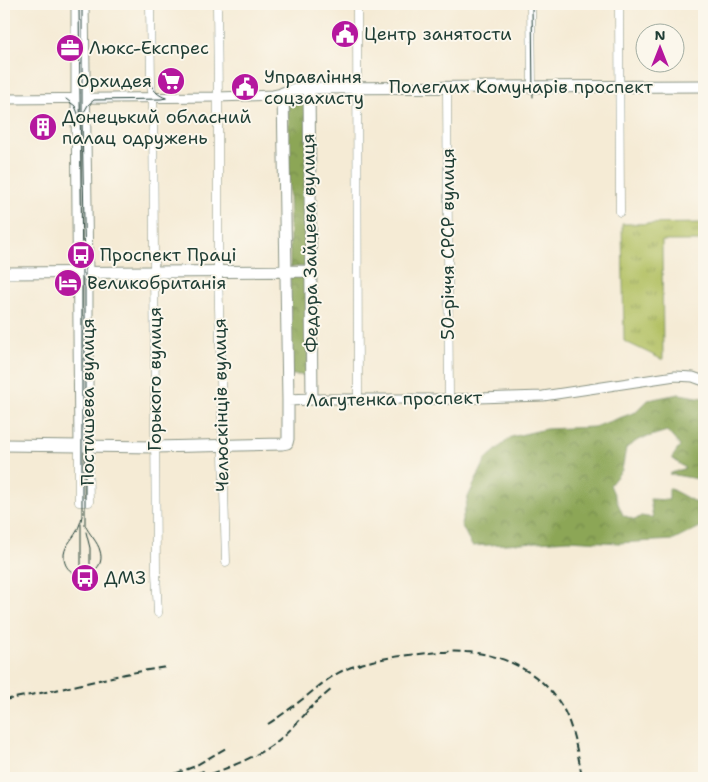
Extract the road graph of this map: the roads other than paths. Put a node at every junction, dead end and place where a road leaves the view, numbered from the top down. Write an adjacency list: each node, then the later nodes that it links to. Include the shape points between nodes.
1 (76, 4): 17 (street, Постишева вулиця)
2 (84, 4): 17 (street, Постишева вулиця)
3 (150, 4): 16 (street, Горького вулиця)
4 (217, 4): 15 (street, Челюскінців вулиця)
5 (356, 4): 12 (street)
6 (530, 4): 8 (street)
7 (619, 4): 9 (street)
8 (532, 86): 9 (main road, Полеглих Комунарів проспект); 13 (main road, Полеглих Комунарів проспект)
9 (619, 86): 10 (main road, Полеглих Комунарів проспект); 19 (street)
10 (704, 86)
11 (309, 88): 12 (main road, Полеглих Комунарів проспект); 14 (main road, Полеглих Комунарів проспект); 22 (main road, Федора Зайцева вулиця)
12 (358, 88): 13 (main road, Полеглих Комунарів проспект); 28 (street)
13 (447, 88): 29 (street, 50-річчя СРСР вулиця)
14 (283, 93): 15 (street, Полеглих Комунарів проспект); 21 (main road, Федора Зайцева вулиця)
15 (218, 97): 16 (street, Полеглих Комунарів проспект); 20 (street, Челюскінців вулиця)
16 (153, 98): 17 (street); 23 (street, Горького вулиця)
17 (80, 99): 18 (street); 24 (street, Постишева вулиця)
18 (4, 100)
19 (620, 212)
20 (218, 271): 21 (main road); 23 (main road); 33 (street, Челюскінців вулиця)
21 (286, 271): 22 (main road); 30 (main road, Федора Зайцева вулиця)
22 (311, 271): 27 (main road, Федора Зайцева вулиця)
23 (154, 272): 24 (main road); 34 (street, Горького вулиця)
24 (83, 273): 25 (main road); 32 (street, Постишева вулиця)
25 (4, 274)
26 (704, 381): 29 (street, Лагутенка проспект, via 675,376 543,396)
27 (312, 399): 28 (street, Лагутенка проспект); 30 (main road, Лагутенка проспект)
28 (358, 399): 29 (street, Лагутенка проспект)
29 (448, 399)
30 (288, 400): 33 (main road, Лагутенка проспект, via 287,443)
31 (4, 445): 32 (main road, Лагутенка проспект)
32 (83, 446): 32 (street, Постишева вулиця, via 79,502 89,502); 34 (main road, Лагутенка проспект)
33 (222, 446): 34 (main road, Лагутенка проспект); 35 (street, Челюскінців вулиця)
34 (155, 447): 36 (street, Горького вулиця)
35 (226, 562)
36 (158, 613)

